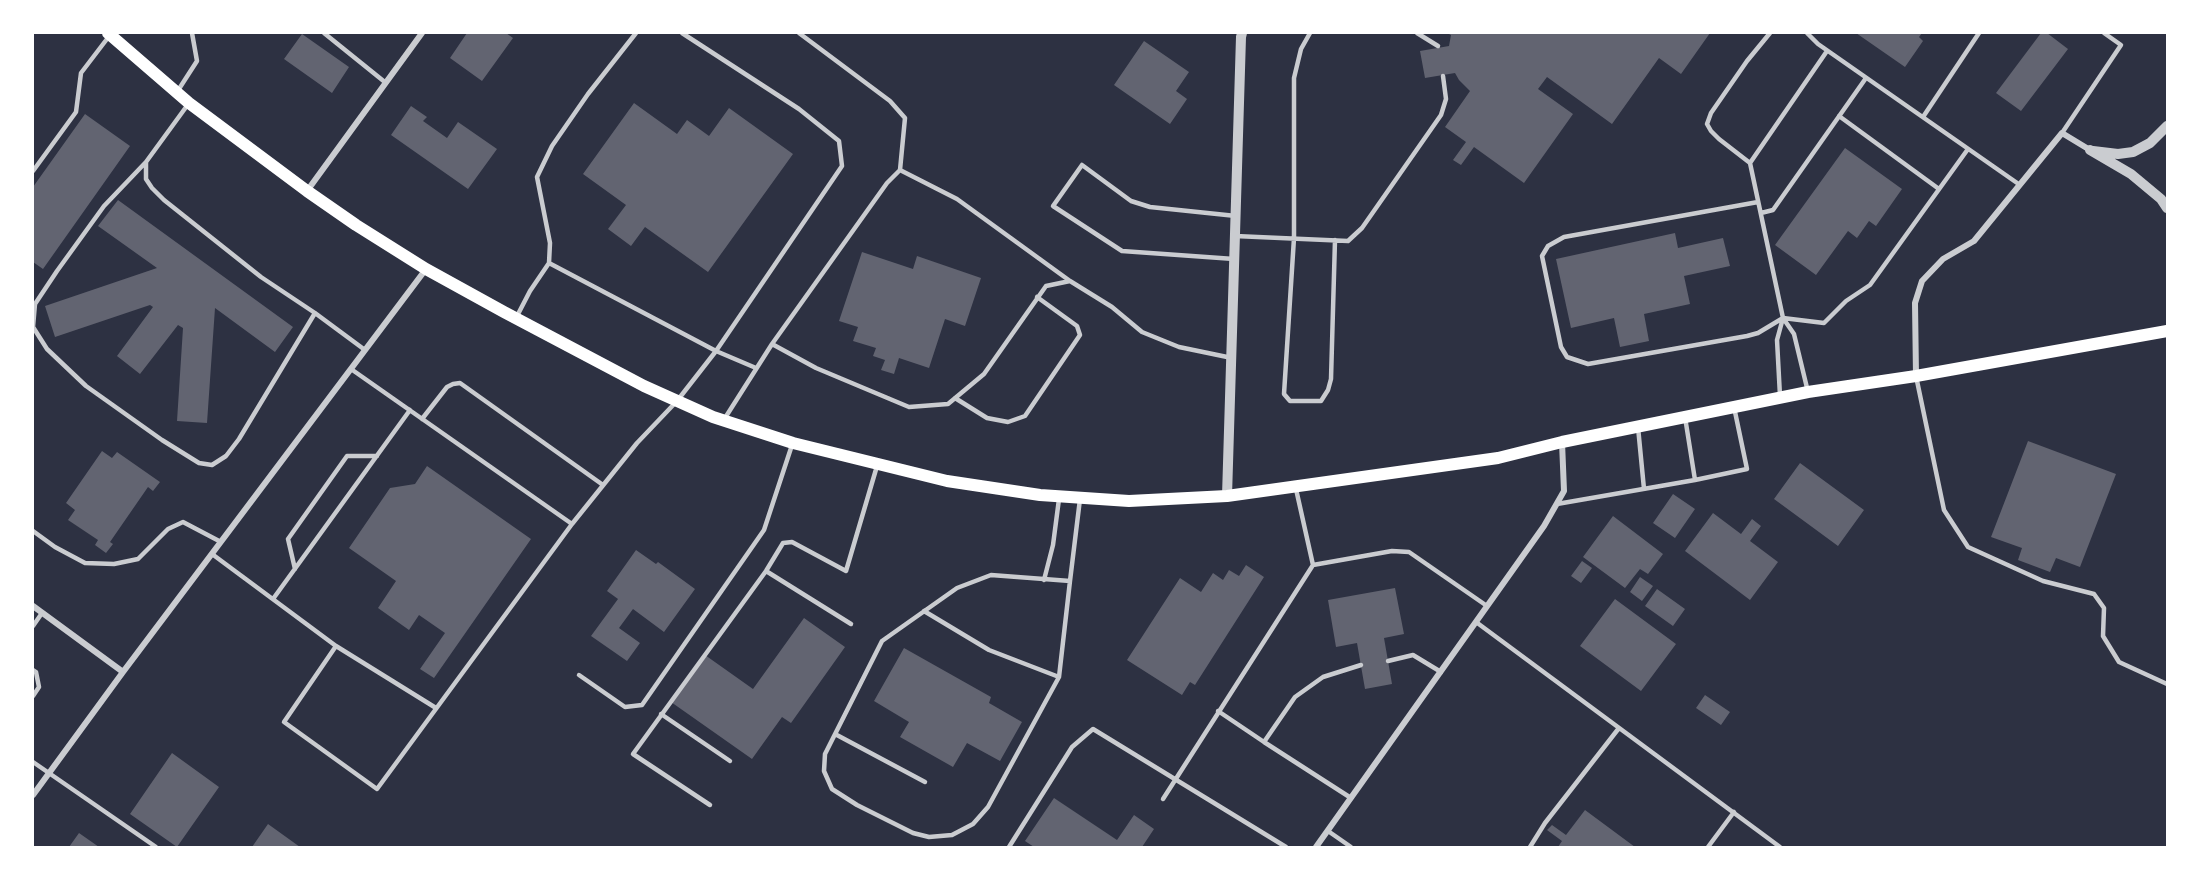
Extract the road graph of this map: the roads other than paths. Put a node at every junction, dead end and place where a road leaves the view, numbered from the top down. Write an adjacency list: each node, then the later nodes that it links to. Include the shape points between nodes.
1 (192, 33): 20 (lane, via 197,61)
2 (324, 33): 19 (lane)
3 (422, 33): 19 (street)
4 (636, 33): 43 (lane, via 552,146 537,177 550,243)
5 (682, 33): 54 (lane, via 799,109 839,141 842,166)
6 (799, 33): 30 (lane, via 890,101 905,118)
7 (1310, 33): 40 (lane, via 1301,49 1294,78)
8 (1417, 33): 15 (lane)
9 (1770, 33): 29 (lane, via 1707,124 1719,139)
10 (1807, 33): 16 (lane)
11 (1979, 33): 23 (lane)
12 (2104, 33): 25 (lane, via 2121,45)
13 (109, 34): 20 (main road); 31 (lane, via 81,73 76,112)
14 (1239, 34): 38 (street)
15 (1438, 46)
16 (1827, 51): 18 (lane); 29 (lane)
17 (1443, 76): 41 (lane, via 1446,99 1441,115 1362,228 1348,241)
18 (1866, 78): 22 (lane); 23 (lane)
19 (386, 83): 34 (street)
20 (177, 92): 21 (main road)
21 (189, 103): 28 (lane); 34 (main road)
22 (1839, 116): 33 (lane); 37 (lane, via 1773,210)
23 (1923, 117): 26 (lane)
24 (2167, 126): 27 (street, via 2150,143 2133,152)
25 (2062, 133): 27 (street); 32 (street)
26 (1968, 149): 32 (lane); 33 (lane)
27 (2090, 150): 36 (street, via 2131,174)
28 (146, 162): 47 (lane, via 146,178 164,200 261,278); 50 (lane, via 104,206 57,271 35,304)
29 (1750, 163): 35 (lane)
30 (900, 170): 45 (lane, via 957,199); 52 (lane)
31 (33, 171)
32 (2020, 185): 58 (street, via 1974,241 1943,259 1922,281 1915,303)
33 (1939, 189): 48 (lane, via 1870,285 1824,323)
34 (307, 191): 44 (main road)
35 (1758, 202): 37 (lane); 48 (lane, via 1564,237 1548,246 1542,255 1561,347 1568,357 1588,364 1748,336)
36 (2167, 208)
37 (1761, 213): 48 (lane)
38 (1236, 216): 39 (street); 42 (lane, via 1150,207 1131,201 1082,165 1053,206 1122,251)
39 (1235, 236): 40 (lane); 42 (street)
40 (1294, 238): 41 (lane); 41 (lane, via 1284,394 1297,402 1321,401 1331,379)
41 (1335, 240)
42 (1234, 260): 55 (street)
43 (549, 262): 49 (lane); 54 (lane)
44 (426, 269): 49 (main road); 53 (street)
45 (1070, 281): 46 (lane, via 1046,286); 55 (lane, via 1112,307 1142,332 1179,346)
46 (1037, 297): 61 (lane, via 984,374); 61 (lane, via 1077,326 1080,335 1024,416 1008,422 987,418)
47 (315, 313): 50 (lane, via 239,440 212,465 199,463 162,440 86,386 47,349); 53 (lane)
48 (1783, 318): 59 (lane, via 1794,334); 60 (lane, via 1777,340)
49 (516, 319): 62 (main road)
50 (33, 327)
51 (2167, 332): 58 (main road)
52 (772, 344): 56 (lane); 61 (lane, via 816,368 909,407 948,404)
53 (366, 350): 57 (street)
54 (716, 351): 56 (lane); 62 (lane)
55 (1232, 358): 78 (street)
56 (756, 368): 67 (lane)
57 (351, 369): 64 (lane); 83 (street)
58 (1916, 376): 59 (main road); 106 (lane, via 1944,510 1968,547 2043,581 2094,594 2104,608 2103,636 2119,662)
59 (1808, 392): 60 (main road)
60 (1781, 397): 63 (main road)
61 (955, 398)
62 (677, 401): 67 (main road); 74 (lane)
63 (1734, 407): 65 (main road); 73 (lane, via 1747,469)
64 (410, 410): 66 (lane); 71 (lane)
65 (1685, 417): 68 (main road); 73 (lane)
66 (422, 419): 74 (lane, via 447,387 460,383); 81 (lane)
67 (723, 420): 69 (main road)
68 (1638, 427): 70 (main road); 76 (lane)
69 (793, 442): 72 (main road); 104 (lane, via 764,530 642,705 625,707)
70 (1562, 442): 75 (main road, via 1498,458); 80 (street, via 1564,491)
71 (377, 456): 86 (lane); 86 (lane, via 347,456 288,539)
72 (878, 464): 77 (main road, via 947,481); 87 (lane, via 846,571 792,542 783,543)
73 (1695, 480): 76 (lane)
74 (603, 485): 81 (lane)
75 (1296, 486): 78 (main road); 85 (lane)
76 (1644, 489): 80 (lane)
77 (1059, 496): 79 (main road); 88 (lane)
78 (1227, 496): 79 (main road, via 1129,501)
79 (1080, 497): 89 (lane)
80 (1557, 504): 92 (street)
81 (572, 524): 108 (lane)
82 (33, 531): 83 (lane, via 85,564 138,559 168,529 183,522)
83 (220, 542): 84 (street)
84 (212, 554): 90 (lane); 102 (street)
85 (1313, 565): 92 (lane, via 1392,551 1409,552); 109 (lane)
86 (295, 569): 90 (lane)
87 (766, 572): 96 (lane); 110 (lane)
88 (1044, 580): 89 (lane); 93 (lane, via 991,575 957,588)
89 (1070, 581): 105 (lane)
90 (273, 599): 98 (lane)
91 (33, 606): 94 (street)
92 (1487, 606): 95 (street)
93 (924, 611): 105 (lane, via 989,651); 112 (lane, via 882,641)
94 (42, 613): 97 (lane); 102 (street)
95 (1476, 622): 103 (street); 111 (lane)
96 (851, 624)
97 (33, 626)
98 (336, 646): 108 (lane); 108 (lane, via 284,722 377,789)
99 (1388, 661): 103 (lane, via 1413,655)
100 (1361, 665): 113 (lane, via 1323,678 1295,697)
101 (33, 670): 107 (lane, via 39,687)
102 (123, 672): 116 (street)
103 (1441, 672): 120 (street)
104 (579, 675)
105 (1059, 677): 112 (lane, via 988,807 973,824 952,835 929,837 913,833 832,789 824,771 825,754)
106 (2167, 684)
107 (33, 696)
108 (436, 708)
109 (1218, 711): 113 (lane); 117 (lane)
110 (661, 714): 114 (lane); 122 (lane, via 633,754)
111 (1619, 728): 123 (lane); 130 (lane)
112 (835, 734): 118 (lane)
113 (1264, 742): 120 (lane)
114 (730, 760)
115 (33, 762): 116 (lane)
116 (49, 773): 119 (street); 125 (lane)
117 (1175, 778): 121 (lane); 126 (lane, via 1093,729 1072,747); 127 (lane)
118 (925, 782)
119 (33, 795)
120 (1351, 798): 124 (street)
121 (1163, 799)
122 (711, 805)
123 (1734, 812): 131 (lane); 132 (lane)
124 (1328, 831): 128 (street); 129 (lane)
125 (156, 847)
126 (1009, 847)
127 (1286, 847)
128 (1316, 847)
129 (1351, 847)
130 (1530, 847)
131 (1708, 847)
132 (1780, 847)

